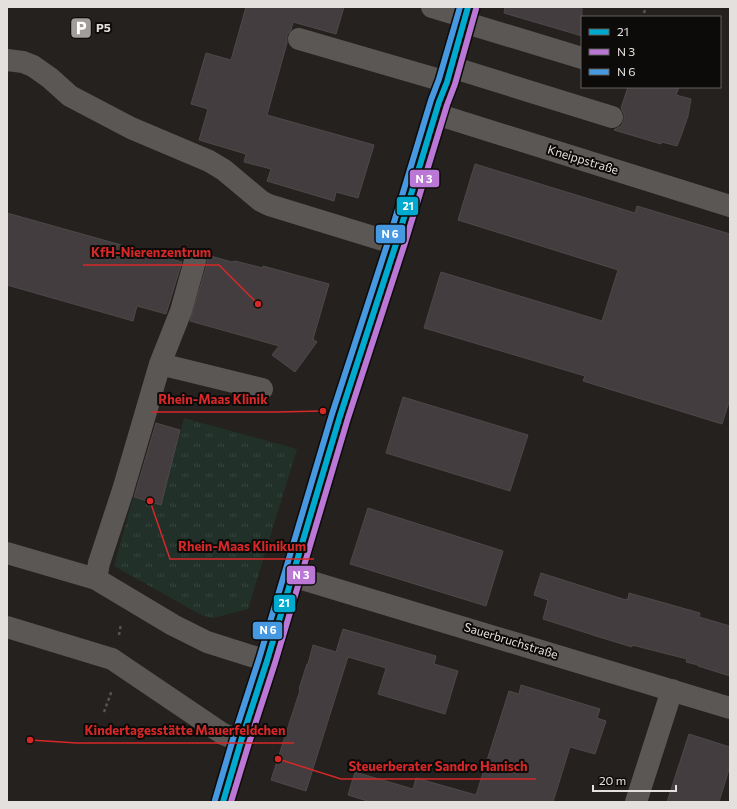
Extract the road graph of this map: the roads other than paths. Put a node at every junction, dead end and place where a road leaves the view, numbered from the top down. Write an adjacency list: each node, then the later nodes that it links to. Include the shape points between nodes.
1 (432, 7): 2 (street)
2 (465, 15): 4 (street); 6 (street)
3 (299, 38): 6 (street)
4 (581, 58)
5 (7, 60): 10 (street, via 33,66 70,96 131,128 209,161 269,205)
6 (449, 75): 7 (street); 8 (street)
7 (436, 114): 9 (street, Kneippstraße); 10 (street)
8 (612, 117)
9 (730, 206)
10 (396, 244): 15 (street, via 342,409)
11 (195, 261): 12 (street, via 181,312)
12 (160, 364): 13 (street); 16 (street)
13 (262, 389)
14 (7, 553): 16 (street)
15 (292, 576): 18 (street); 19 (street, Sauerbruchstraße)
16 (96, 579): 18 (street, via 207,642)
17 (7, 627): 21 (street, via 112,659 223,734)
18 (267, 661): 21 (street)
19 (672, 690): 20 (street, Sauerbruchstraße); 23 (street)
20 (730, 708)
21 (241, 741): 22 (street)
22 (223, 802)
23 (636, 802)

